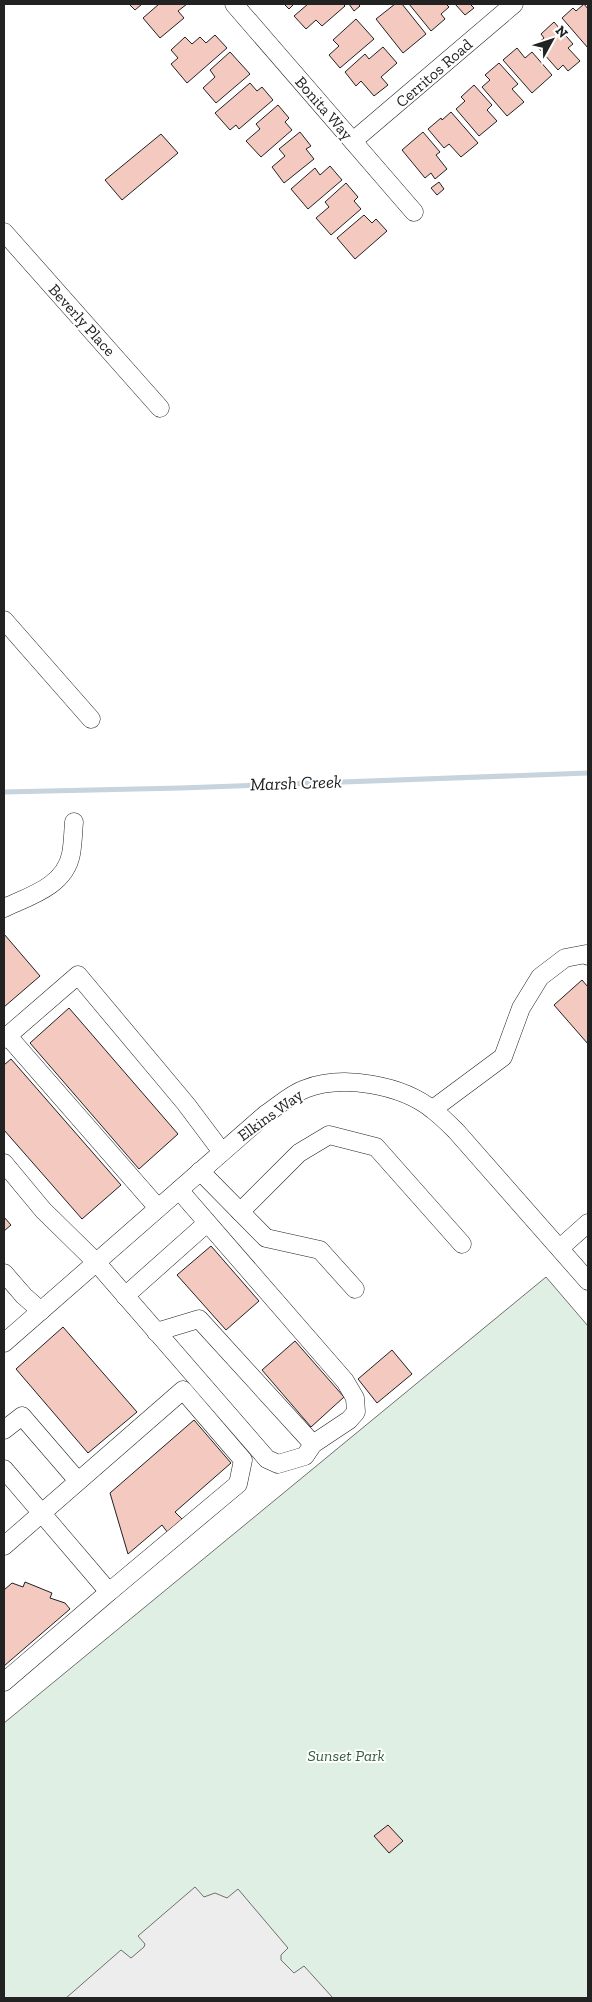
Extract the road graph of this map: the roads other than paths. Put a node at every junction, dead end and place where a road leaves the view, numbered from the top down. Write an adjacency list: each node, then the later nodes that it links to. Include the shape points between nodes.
1 (234, 4): 3 (street, Bonita Way)
2 (514, 4): 3 (street, Cerritos Road)
3 (353, 141): 4 (street, Bonita Way)
4 (414, 212)
5 (4, 232): 6 (street, Beverly Place)
6 (160, 408)
7 (4, 620): 8 (street)
8 (92, 718)
9 (74, 822): 10 (street, via 71,855 63,875 43,890)
10 (4, 908)
11 (588, 956): 13 (street, via 566,958 540,977 521,1008 503,1057)
12 (6, 1037): 14 (street, via 78,975); 18 (street)
13 (433, 1109): 14 (street, Elkins Way, via 408,1094 369,1083 326,1083 303,1089 266,1114); 23 (street, Elkins Way)
14 (222, 1152): 16 (street, Elkins Way)
15 (4, 1163): 24 (street, via 42,1210)
16 (200, 1171): 17 (street, Elkins Way); 19 (street)
17 (179, 1190): 18 (street, Elkins Way); 21 (street)
18 (158, 1208): 24 (street, Elkins Way)
19 (240, 1212): 22 (street, via 299,1153 329,1135 376,1147); 27 (street, via 266,1238 320,1250)
20 (588, 1223): 23 (street)
21 (207, 1224): 28 (street); 33 (street, via 345,1380 355,1398 356,1412 349,1420)
22 (462, 1244)
23 (560, 1248): 26 (street, Elkins Way)
24 (96, 1262): 28 (street); 29 (street, Elkins Way)
25 (4, 1273): 29 (street)
26 (588, 1281)
27 (356, 1289)
28 (125, 1296): 30 (street)
29 (41, 1311): 31 (street, Elkins Way)
30 (156, 1332): 33 (street, via 199,1319); 33 (street, via 267,1459 278,1464 305,1456)
31 (4, 1343)
32 (4, 1430): 35 (street, via 22,1416)
33 (313, 1444)
34 (4, 1469): 36 (street)
35 (78, 1481): 36 (street); 38 (street, via 183,1390 243,1460 238,1484)
36 (41, 1514): 37 (street); 38 (street)
37 (5, 1544)
38 (109, 1592): 39 (street)
39 (4, 1682)

